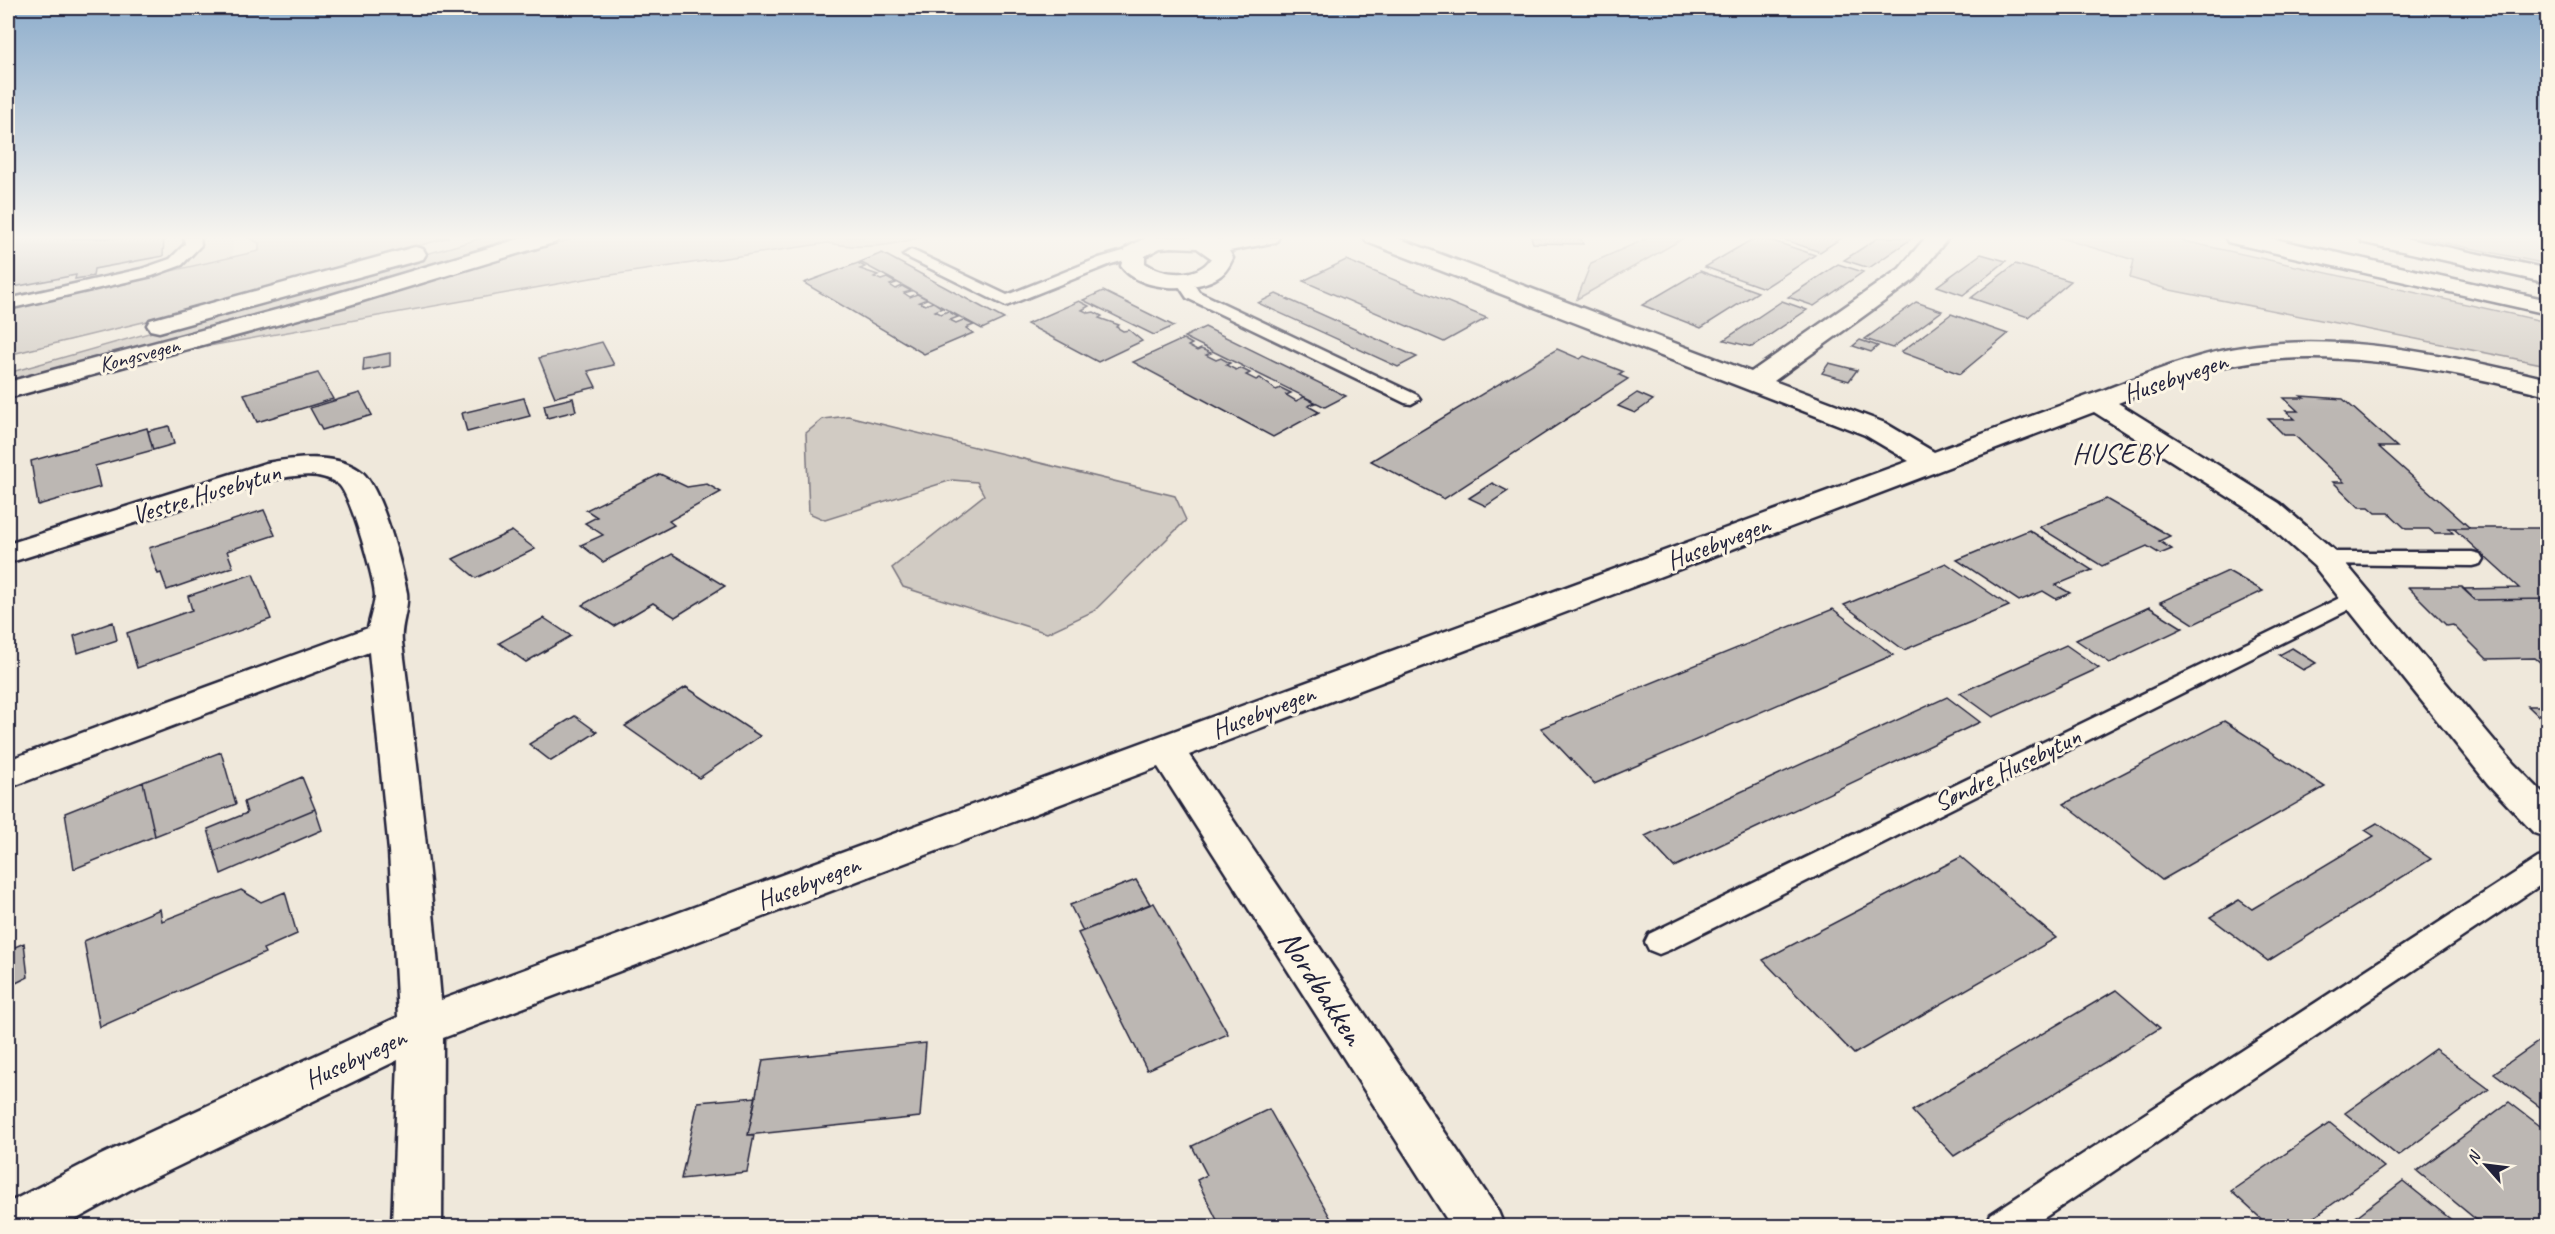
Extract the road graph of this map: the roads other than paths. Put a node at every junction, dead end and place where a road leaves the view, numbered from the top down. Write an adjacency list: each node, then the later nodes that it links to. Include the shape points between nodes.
1 (49, 295): 10 (lane)
2 (267, 295): 12 (street, Kongsvegen)
3 (358, 295): 15 (street, Kongsvegen)
4 (993, 295): 5 (lane, via 1006,301)
5 (1022, 295)
6 (1193, 295): 16 (lane)
7 (1526, 295): 13 (street)
8 (1878, 295): 13 (street)
9 (2488, 295): 11 (street)
10 (8, 304)
11 (2547, 308)
12 (8, 367)
13 (1755, 382): 18 (street, via 1875,429)
14 (2547, 387): 17 (street, Husebyvegen, via 2449,365 2382,355 2312,351 2249,354 2198,364)
15 (8, 390)
16 (1411, 399)
17 (2098, 403): 18 (street, Husebyvegen); 20 (street, via 2268,509)
18 (1929, 462): 24 (street, Husebyvegen)
19 (8, 554): 23 (street, Vestre Husebytun, via 267,472 300,466 328,468 352,479 370,514 391,595)
20 (2325, 559): 21 (lane); 22 (street)
21 (2472, 559)
22 (2356, 597): 26 (street, via 2501,774); 28 (lane, Søndre Husebytun)
23 (384, 634): 25 (street); 29 (street, Vestre Husebytun, via 409,851)
24 (1166, 748): 29 (street, Husebyvegen); 32 (street, Nordbakken)
25 (8, 774)
26 (2547, 823)
27 (2547, 866): 33 (lane)
28 (1659, 942)
29 (421, 1027): 30 (street, Husebyvegen, via 118,1171); 31 (street)
30 (15, 1227)
31 (417, 1227)
32 (1479, 1227)
33 (2003, 1227)

